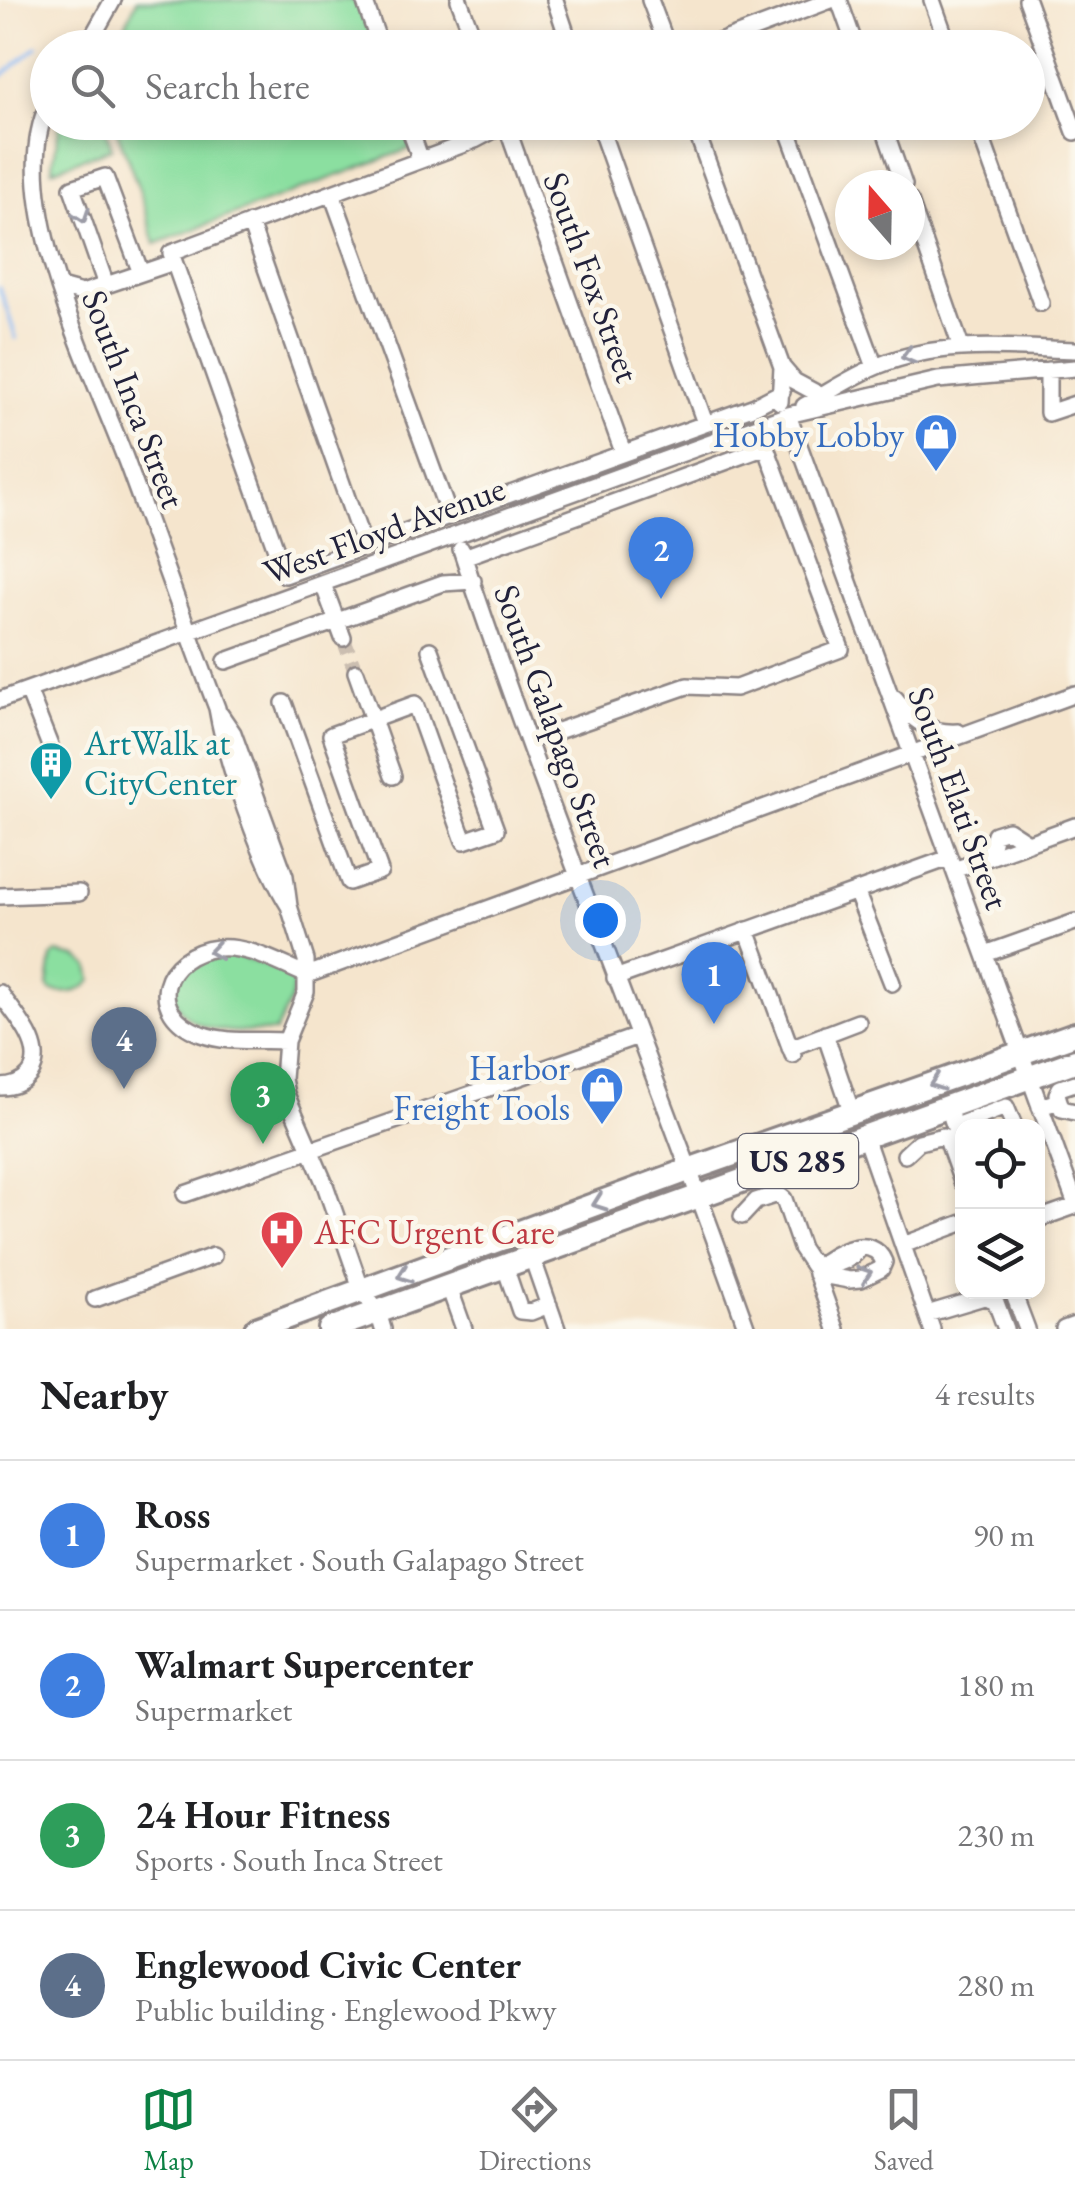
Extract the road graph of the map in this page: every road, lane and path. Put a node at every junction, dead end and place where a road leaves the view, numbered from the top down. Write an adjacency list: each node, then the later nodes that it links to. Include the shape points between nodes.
1 (113, 0): 9 (street)
2 (364, 0): 10 (street)
3 (459, 0): 11 (street)
4 (555, 0): 12 (street)
5 (650, 0): 13 (street)
6 (835, 0): 14 (street); 15 (street)
7 (932, 0): 16 (street)
8 (1027, 0): 17 (street)
9 (96, 30)
10 (375, 30)
11 (470, 30)
12 (566, 30)
13 (661, 30)
14 (751, 30)
15 (848, 30)
16 (943, 30)
17 (1038, 30)
18 (1045, 50): 19 (street)
19 (1075, 132)
20 (35, 140): 37 (street, South Inca Street, via 36,189)
21 (414, 140): 29 (street)
22 (475, 140): 29 (street)
23 (513, 140): 52 (street, South Fox Street)
24 (604, 140): 51 (street)
25 (700, 140): 43 (street)
26 (792, 140): 44 (street)
27 (888, 140): 30 (street)
28 (982, 140): 39 (street)
29 (421, 160): 31 (street)
30 (899, 170)
31 (332, 194): 32 (street); 55 (street)
32 (250, 223): 34 (street); 57 (street)
33 (925, 243): 41 (street)
34 (173, 257): 35 (street); 57 (street, West Floyd Avenue, via 284,575)
35 (141, 274): 36 (street); 36 (street, one-way to 36, via 105,177 72,188)
36 (106, 285): 38 (street)
37 (60, 287): 38 (street); 40 (street, South Inca Street)
38 (82, 293): 40 (street)
39 (1041, 303)
40 (68, 314): 62 (street, South Inca Street)
41 (961, 347): 42 (street, West Floyd Avenue); 44 (street, West Floyd Avenue, one-way to 44)
42 (1075, 350)
43 (782, 367): 47 (street); 48 (street)
44 (875, 367): 48 (street, West Floyd Avenue)
45 (1075, 368): 46 (street, West Floyd Avenue)
46 (1048, 370): 49 (street, via 1048,413); 50 (street, West Floyd Avenue, via 938,380)
47 (782, 392): 50 (street); 51 (street, West Floyd Avenue)
48 (822, 396): 50 (street, West Floyd Avenue)
49 (1075, 404)
50 (781, 418): 53 (street, West Floyd Avenue); 67 (street, South Elati Street)
51 (705, 423): 52 (street, West Floyd Avenue)
52 (623, 452): 55 (street, West Floyd Avenue)
53 (632, 472): 54 (street); 56 (street, West Floyd Avenue)
54 (638, 494): 58 (street); 77 (street, via 766,447 841,650 736,688 687,686)
55 (449, 515): 57 (street, West Floyd Avenue)
56 (457, 536): 58 (street, South Galapago Street); 60 (street, West Floyd Avenue)
57 (364, 546)
58 (464, 557): 59 (street, South Galapago Street)
59 (473, 580): 61 (street, via 443,583); 77 (street, South Galapago Street)
60 (323, 584): 61 (street); 62 (street, West Floyd Avenue)
61 (336, 621): 63 (street); 65 (street)
62 (188, 632): 68 (street, West Floyd Avenue); 91 (street, South Inca Street, via 273,881 302,942)
63 (343, 638)
64 (430, 650): 69 (street)
65 (226, 661)
66 (356, 672): 74 (street)
67 (884, 682): 75 (street, via 925,727); 79 (street, South Elati Street)
68 (28, 690): 71 (street, West Floyd Avenue); 80 (street)
69 (446, 693): 73 (street); 73 (street, via 496,830 464,842)
70 (1075, 694): 75 (street)
71 (0, 700)
72 (284, 703): 78 (street)
73 (414, 704): 74 (street)
74 (372, 720): 76 (street); 81 (street)
75 (976, 729): 79 (street)
76 (330, 735): 78 (street); 78 (street, via 380,870 349,882)
77 (530, 740): 84 (street, South Galapago Street)
78 (299, 745)
79 (910, 753): 83 (street, South Elati Street); 84 (street)
80 (54, 756)
81 (393, 776)
82 (1075, 826): 83 (street, via 989,858)
83 (951, 864): 85 (street); 90 (street, South Elati Street)
84 (578, 877): 91 (street); 92 (street, South Galapago Street)
85 (856, 891): 89 (street); 93 (street)
86 (79, 893): 87 (street)
87 (0, 896)
88 (1075, 922): 90 (street)
89 (748, 930): 92 (street); 96 (street, via 792,1051)
90 (985, 954): 100 (street, South Elati Street)
91 (307, 975): 99 (street, South Inca Street); 99 (street, one-way to 99, via 234,948 216,948 186,958 166,981 168,1004 186,1027 218,1039)
92 (615, 978): 98 (street, South Galapago Street)
93 (892, 983)
94 (0, 992): 104 (street, via 36,1054 24,1080)
95 (858, 1022): 96 (street)
96 (826, 1034): 108 (street)
97 (1075, 1034): 100 (highway, US 285)
98 (638, 1036): 115 (street); 119 (street, South Galapago Street)
99 (286, 1042): 115 (street, South Inca Street, via 283,1079)
100 (1020, 1053): 102 (street, South Elati Street); 108 (highway, US 285, one-way to 108)
101 (1075, 1061): 102 (highway, US 285)
102 (1030, 1078): 106 (street, South Elati Street); 109 (highway, US 285)
103 (1075, 1083): 105 (street, via 1060,1088)
104 (0, 1087)
105 (1059, 1101): 106 (street); 107 (street)
106 (1040, 1107): 111 (street, South Elati Street)
107 (1075, 1112)
108 (852, 1113): 119 (highway, US 285)
109 (951, 1116): 110 (street, via 1006,1107); 112 (street); 114 (highway, US 285)
110 (1011, 1119)
111 (1041, 1119)
112 (955, 1128)
113 (1045, 1136): 122 (street, South Elati Street)
114 (864, 1137): 118 (highway, US 285); 126 (street)
115 (310, 1149): 120 (street); 132 (street, South Inca Street)
116 (905, 1154): 117 (street, via 918,1142 943,1136)
117 (955, 1162)
118 (778, 1168): 121 (highway, US 285); 130 (street)
119 (691, 1169): 121 (street, South Galapago Street); 132 (highway, US 285, one-way to 132)
120 (186, 1194)
121 (700, 1196): 128 (highway, US 285); 143 (street, South Galapago Street)
122 (1075, 1204): 124 (street)
123 (742, 1216): 130 (street, via 756,1200 778,1194)
124 (1045, 1216)
125 (955, 1225): 126 (street)
126 (903, 1244): 136 (street)
127 (213, 1256): 134 (street)
128 (532, 1257): 129 (highway, US 285); 135 (street)
129 (505, 1267): 131 (highway, US 285); 135 (street, via 520,1311)
130 (814, 1270): 130 (street, one-way to 130, via 861,1279 884,1262 874,1248 850,1248); 144 (street)
131 (449, 1287): 137 (highway, US 285); 141 (street)
132 (362, 1291): 137 (street, South Inca Street); 139 (highway, US 285)
133 (1016, 1299): 146 (street)
134 (94, 1300)
135 (549, 1305): 142 (street)
136 (930, 1321): 145 (street, via 984,1297 995,1300)
137 (371, 1322): 140 (highway, US 285)
138 (1075, 1325): 147 (street)
139 (256, 1329)
140 (330, 1329)
141 (464, 1329)
142 (557, 1329)
143 (747, 1329)
144 (836, 1329)
145 (1006, 1329)
146 (1027, 1329)
147 (1064, 1329)

